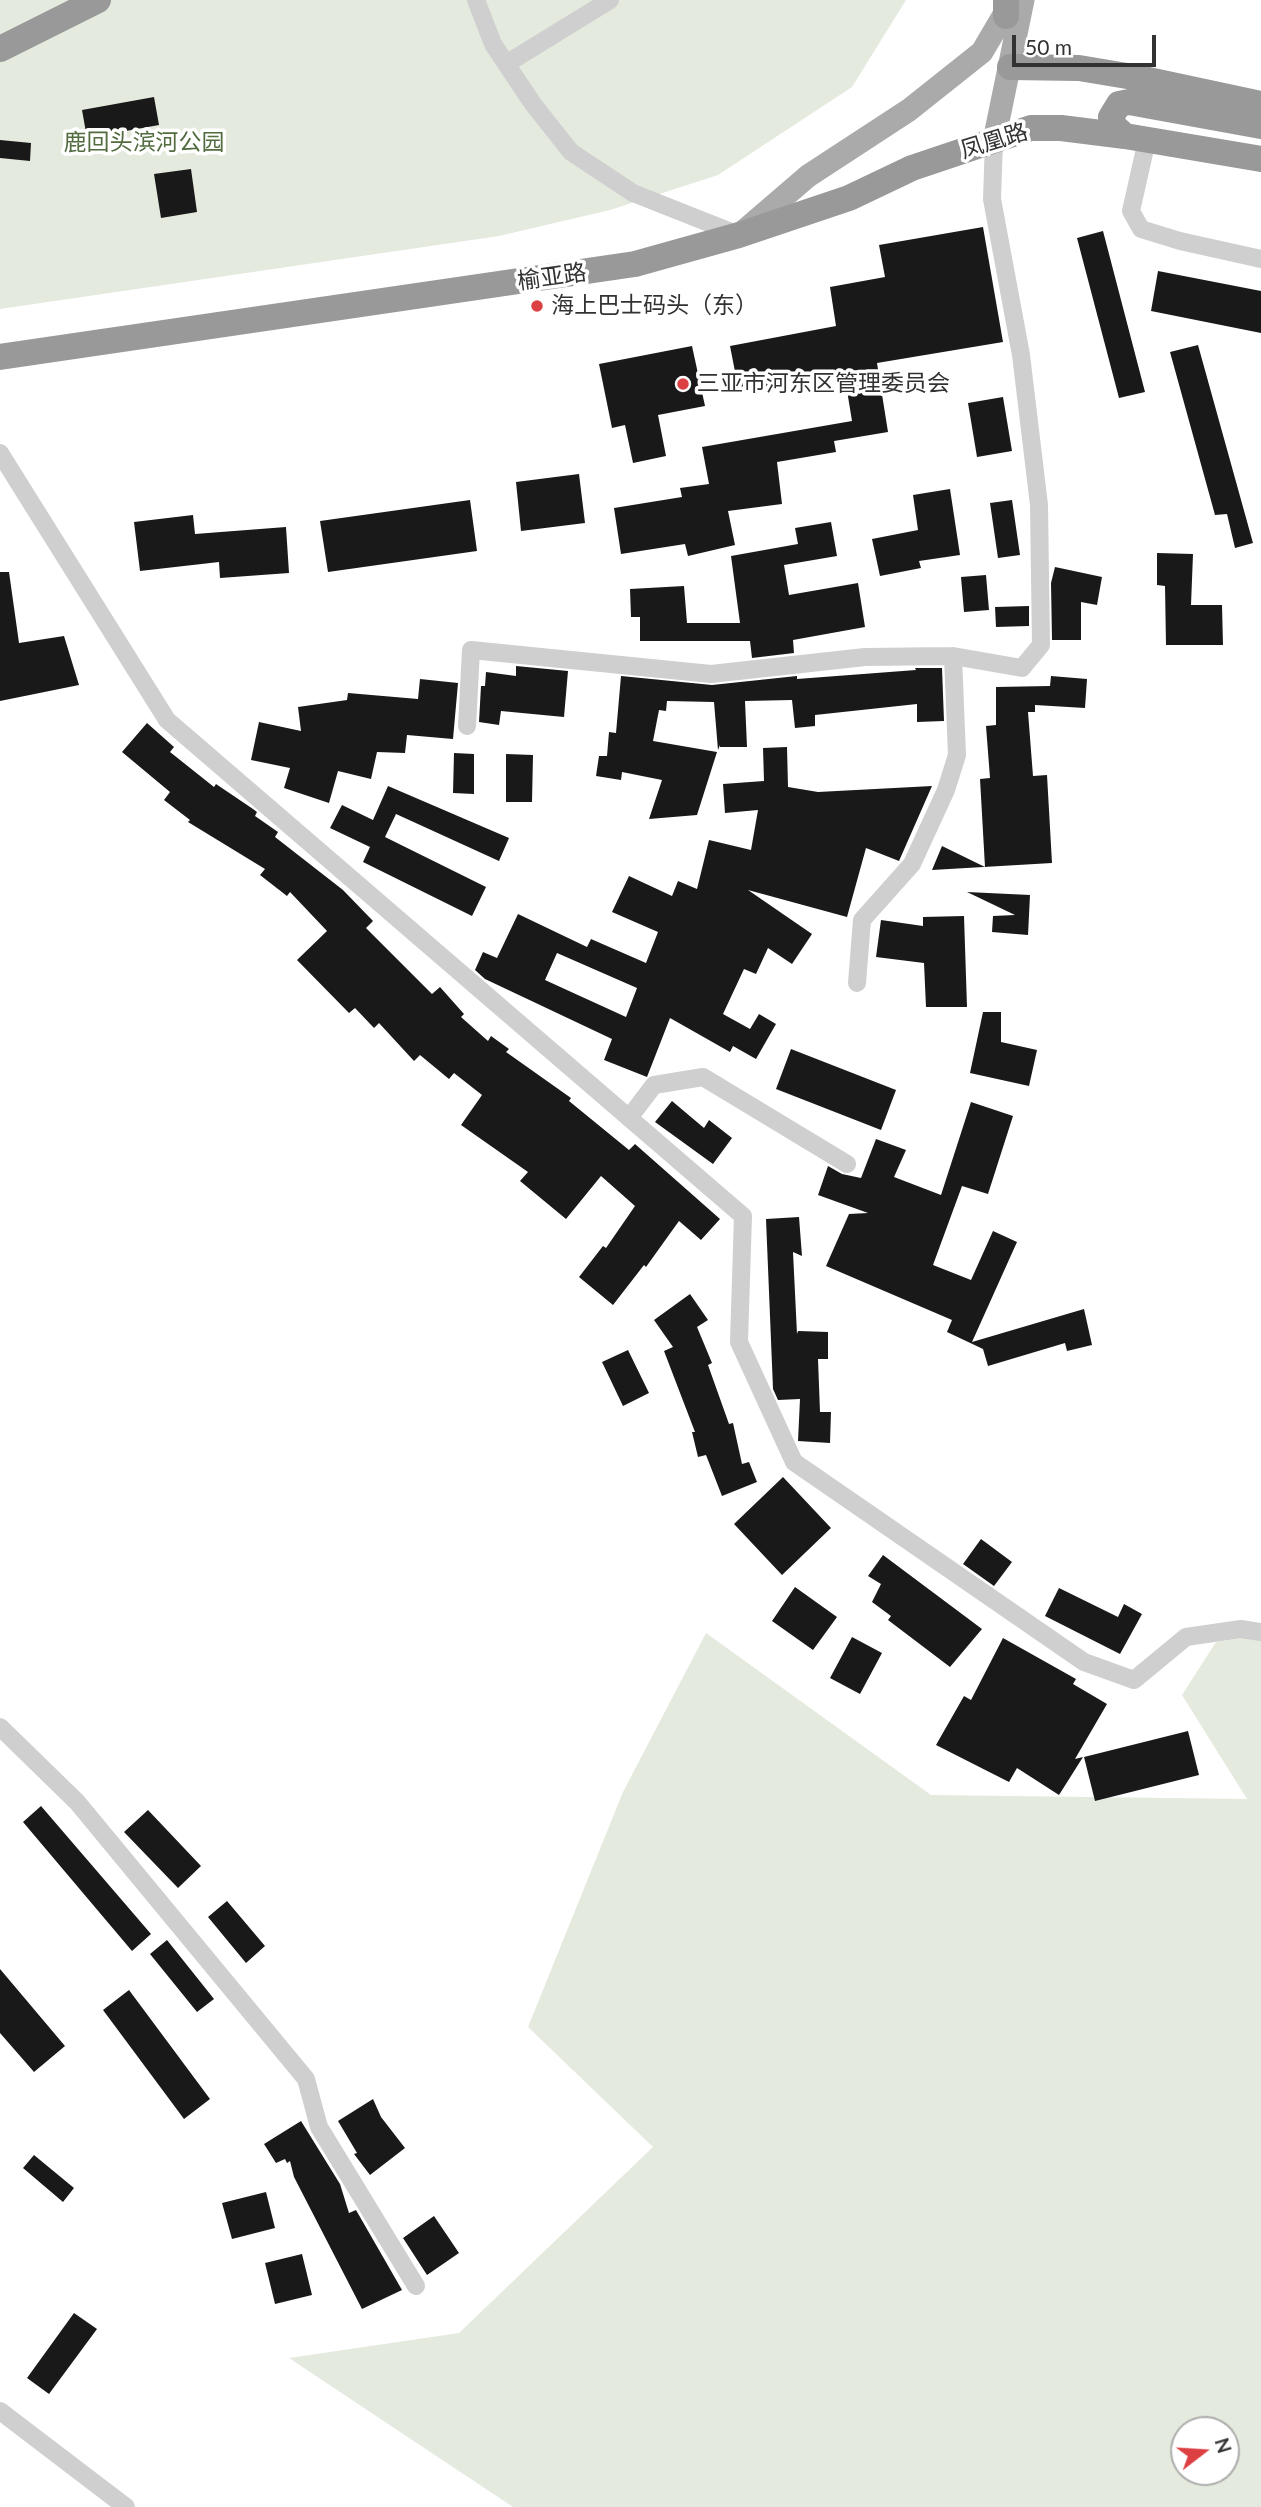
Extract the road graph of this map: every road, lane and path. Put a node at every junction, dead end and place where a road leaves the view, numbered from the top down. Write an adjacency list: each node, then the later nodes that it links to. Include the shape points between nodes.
1 (98, 0): 5 (highway)
2 (476, 0): 6 (street)
3 (610, 0): 6 (street)
4 (1012, 4): 7 (main road); 13 (main road, 榆亚路, via 982,52 909,110 808,176)
5 (0, 49)
6 (506, 64): 13 (street, via 571,152 633,193)
7 (1010, 66): 8 (highway, via 1079,68); 11 (main road)
8 (1261, 104)
9 (1261, 126): 10 (highway, via 1129,102 1119,104 1111,117 1114,126)
10 (1136, 138): 11 (highway, 凤凰路, via 1031,128); 12 (highway, 凤凰路); 14 (street, via 1131,211 1141,229)
11 (994, 141): 13 (highway, 凤凰路); 17 (street, via 992,199 1021,355 1039,506 1041,645 1022,668)
12 (1261, 159)
13 (739, 235): 15 (highway, 榆亚路, via 635,264)
14 (1261, 259)
15 (0, 357)
16 (0, 453): 20 (street, via 167,720)
17 (953, 656): 18 (street, via 865,657 711,674 471,650); 19 (street, via 957,755 912,864 862,920)
18 (467, 726)
19 (857, 983)
20 (629, 1118): 21 (street, via 654,1085 703,1077); 22 (street, via 743,1216 739,1342 794,1462 1084,1662 1134,1680 1186,1637 1241,1629)
21 (847, 1164)
22 (1261, 1632)
23 (0, 1727): 24 (street, via 76,1802 306,2078 319,2127)
24 (416, 2286)
25 (0, 2411): 26 (street)
26 (126, 2507)

